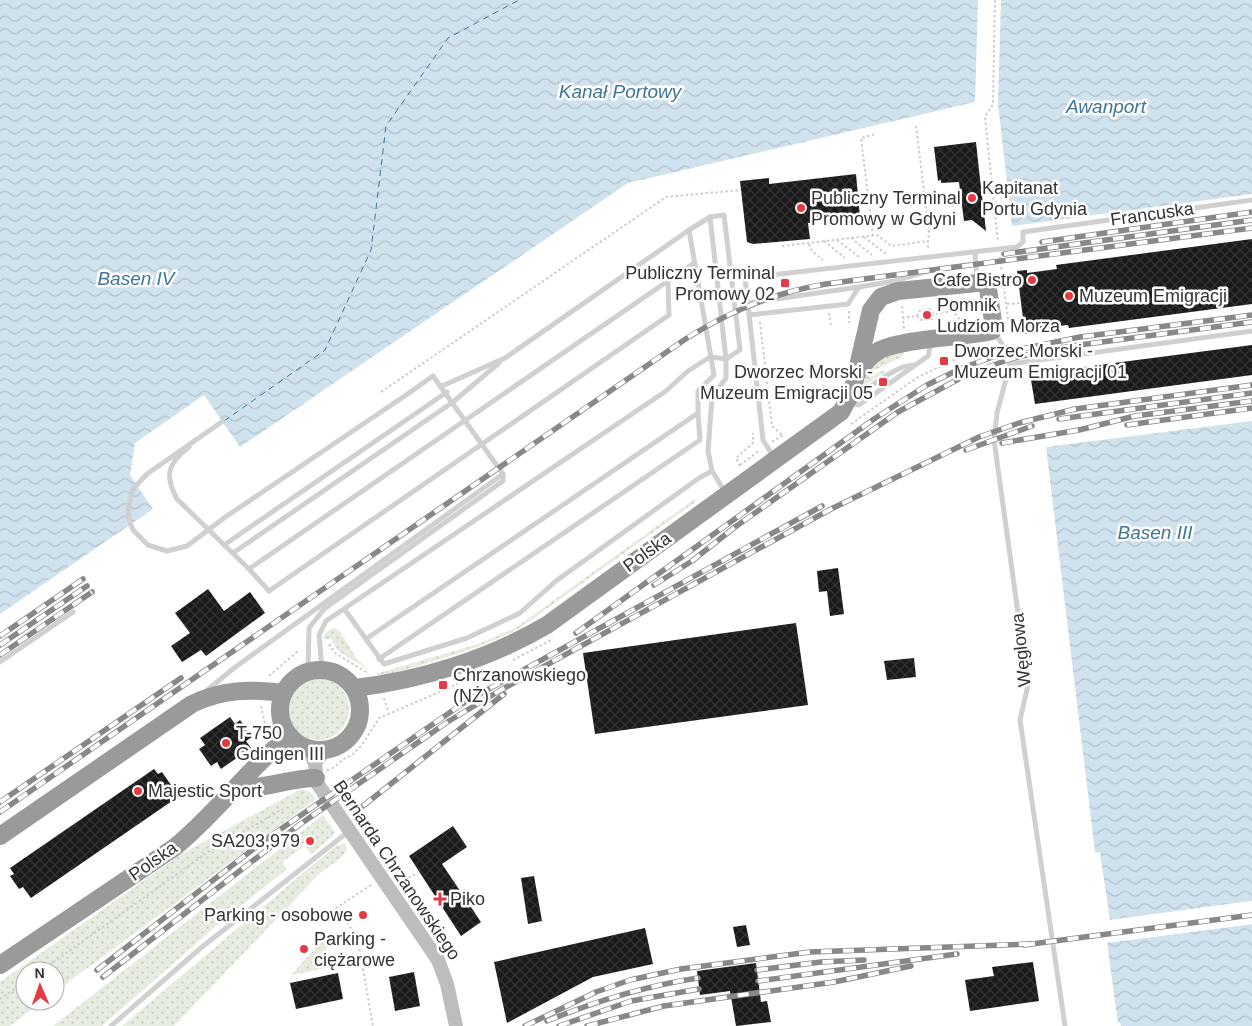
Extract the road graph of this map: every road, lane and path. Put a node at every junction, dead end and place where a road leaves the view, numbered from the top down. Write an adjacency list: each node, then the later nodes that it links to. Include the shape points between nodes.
1 (995, 0): 14 (path, via 993,104 985,117)
2 (916, 126): 13 (path)
3 (876, 134): 8 (path, via 861,138)
4 (741, 190): 61 (path, via 666,197)
5 (1252, 200): 18 (lane, Francuska, via 1023,232 1023,242 1017,248)
6 (710, 217): 7 (lane); 56 (lane); 56 (lane, via 724,215 740,350)
7 (689, 230): 24 (lane); 55 (lane)
8 (873, 236): 9 (path); 13 (path, via 877,235 892,246)
9 (864, 237): 10 (path); 19 (path)
10 (851, 238): 11 (path); 20 (path)
11 (837, 240): 12 (path); 21 (path)
12 (824, 241): 15 (path); 23 (path)
13 (928, 241): 17 (path)
14 (998, 242)
15 (809, 243): 16 (path); 25 (path)
16 (782, 246)
17 (929, 252)
18 (975, 253): 27 (lane); 33 (lane, via 744,278)
19 (888, 255)
20 (874, 257)
21 (861, 258)
22 (1000, 259): 26 (path)
23 (848, 260)
24 (694, 263): 28 (lane); 54 (lane)
25 (824, 265)
26 (1001, 266)
27 (976, 273): 29 (lane, via 925,272); 31 (highway); 50 (highway, via 989,285)
28 (668, 280): 65 (lane); 68 (lane, via 669,315)
29 (895, 281): 30 (lane); 31 (lane)
30 (859, 287): 33 (lane); 43 (lane, via 848,304)
31 (920, 289): 60 (highway, via 888,294 871,310)
32 (943, 300): 41 (path)
33 (748, 303): 43 (lane)
34 (1021, 303): 35 (path)
35 (1007, 304)
36 (909, 305): 45 (path, via 901,306)
37 (829, 308): 48 (path)
38 (845, 308): 39 (path)
39 (849, 309): 40 (path); 47 (path)
40 (852, 310)
41 (953, 311): 42 (path); 49 (path)
42 (933, 314): 44 (path, via 932,319 920,320); 44 (path, via 930,309 919,311)
43 (749, 315): 69 (lane, via 763,440)
44 (917, 316): 45 (path)
45 (902, 318): 52 (path)
46 (759, 319): 67 (path, via 772,426)
47 (849, 323)
48 (831, 325)
49 (963, 325)
50 (994, 328): 53 (highway, Polska, via 987,332); 57 (lane)
51 (1252, 331): 57 (lane)
52 (904, 333)
53 (932, 340): 58 (lane, via 928,356); 60 (highway, Polska, via 881,350 871,356)
54 (710, 357): 56 (lane); 64 (lane, via 714,375 698,391); 77 (lane, via 666,391)
55 (505, 358): 59 (lane); 63 (lane)
56 (726, 359): 71 (lane, via 726,378 712,397 709,418 708,451)
57 (1010, 364): 113 (lane, Węglowa, via 996,413 994,440 1028,685 1020,720)
58 (912, 365): 60 (lane, via 898,367 863,391); 60 (lane, via 903,375 859,405)
59 (442, 386): 62 (lane); 74 (lane, bridge, via 433,376 224,518 187,546 167,551 148,545 133,530 128,509 133,489 147,474 223,421 177,456 169,475 177,499)
60 (852, 390): 69 (highway, Polska, via 841,412)
61 (381, 392)
62 (446, 392): 63 (lane); 74 (lane)
63 (453, 402): 65 (lane); 75 (lane)
64 (698, 414): 79 (lane); 82 (lane, via 700,440)
65 (465, 419): 68 (lane); 76 (lane)
66 (787, 434): 67 (path)
67 (782, 435): 69 (path)
68 (482, 444): 72 (lane); 76 (lane, via 269,591)
69 (771, 453): 70 (path); 73 (highway, Polska)
70 (740, 465)
71 (712, 471): 73 (lane); 82 (lane, via 556,581 520,613 467,638 384,664)
72 (503, 474): 84 (lane, via 501,484 317,615 307,635); 93 (lane, via 234,668)
73 (727, 494): 87 (highway, Polska, via 540,630 502,648)
74 (224, 545): 75 (lane)
75 (233, 553): 76 (lane)
76 (249, 569)
77 (345, 610): 79 (lane); 84 (lane, via 326,621 320,630)
78 (73, 612): 83 (lane)
79 (366, 639): 82 (lane)
80 (327, 643): 85 (path, via 335,653)
81 (298, 651): 86 (path)
82 (379, 659)
83 (0, 662)
84 (315, 670): 88 (highway, via 341,675); 89 (highway, via 289,684)
85 (368, 674)
86 (266, 679)
87 (402, 682): 88 (highway, Polska); 92 (highway, Polska)
88 (355, 688): 92 (highway)
89 (284, 694): 93 (highway, via 234,690 207,696); 95 (highway, via 280,714)
90 (386, 703): 94 (path)
91 (261, 706): 96 (path, via 265,724)
92 (361, 706): 98 (highway, via 356,730)
93 (183, 710): 102 (highway)
94 (389, 713)
95 (290, 736): 98 (highway); 99 (highway, Polska)
96 (264, 744)
97 (348, 756): 98 (path, via 332,770)
98 (318, 762): 99 (highway, via 290,780 250,789); 101 (street, Bernarda Chrzanowskiego, via 317,783)
99 (236, 788): 107 (highway, Polska, via 201,826 175,846)
100 (283, 808): 106 (path, via 208,852)
101 (350, 830): 110 (lane, via 202,947); 112 (street, Bernarda Chrzanowskiego, via 438,960)
102 (0, 836)
103 (416, 873): 104 (path)
104 (404, 880)
105 (372, 884): 111 (path, via 336,908 357,936)
106 (55, 961)
107 (0, 965)
108 (15, 989): 109 (path)
109 (0, 999)
110 (111, 1026)
111 (373, 1026)
112 (456, 1026)
113 (1065, 1026)

